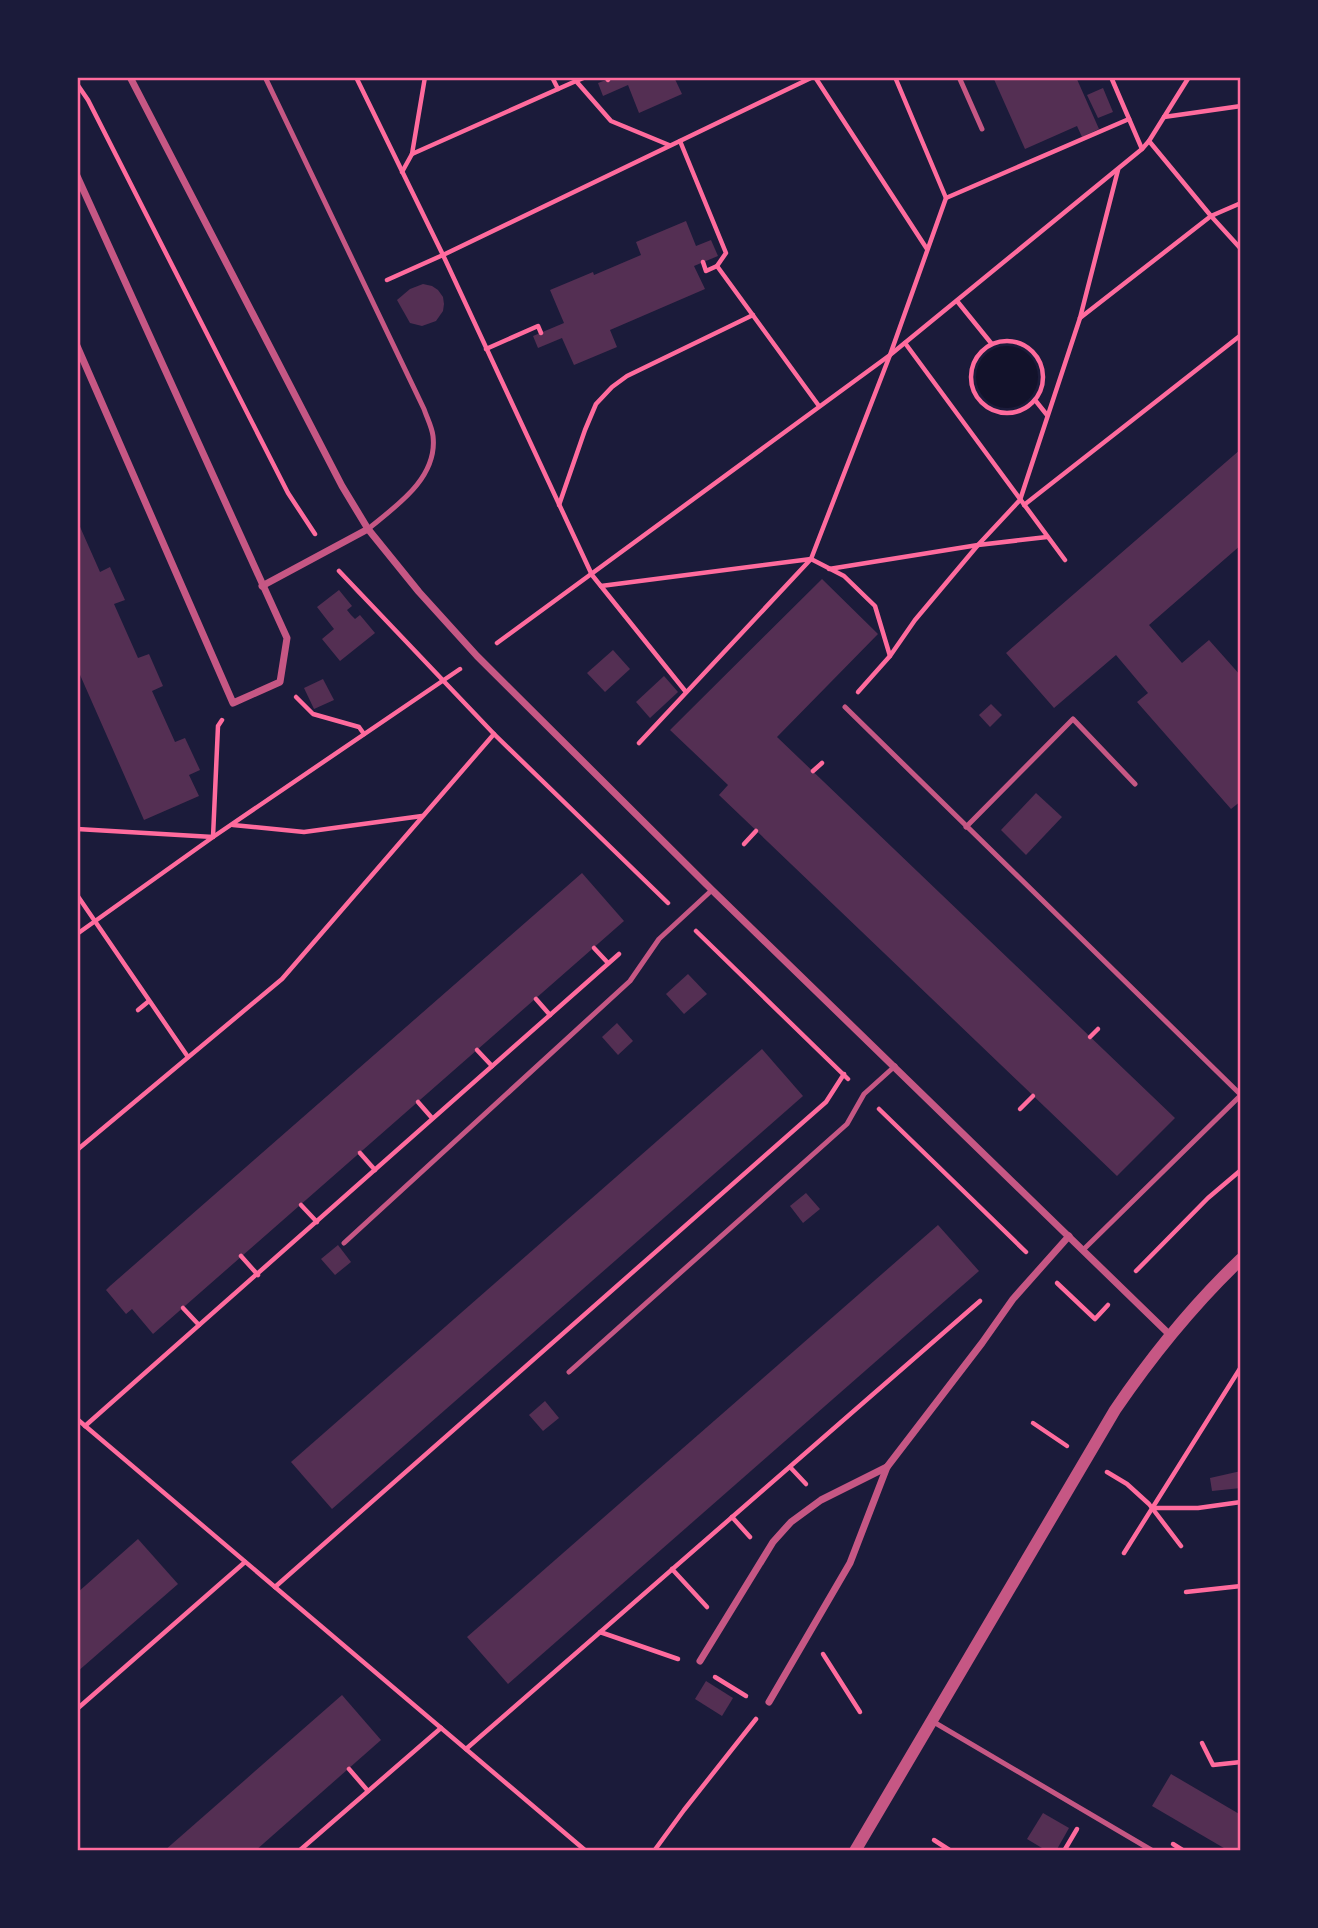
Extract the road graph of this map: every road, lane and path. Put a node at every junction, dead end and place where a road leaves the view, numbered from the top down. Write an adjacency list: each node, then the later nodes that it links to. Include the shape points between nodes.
1 (130, 77): 51 (street)
2 (265, 77): 35 (lane)
3 (356, 77): 25 (path)
4 (425, 77): 23 (path)
5 (552, 77): 14 (path)
6 (586, 77): 12 (path)
7 (814, 77): 19 (path); 30 (path)
8 (895, 77): 27 (path)
9 (959, 77): 18 (lane)
10 (1111, 77): 17 (path)
11 (1189, 77): 16 (path)
12 (576, 81): 14 (path); 21 (path, via 611,121)
13 (77, 84): 54 (path, via 288,493)
14 (558, 89): 23 (path)
15 (1241, 106): 16 (path)
16 (1163, 117): 20 (path)
17 (1129, 119): 22 (path); 27 (path)
18 (982, 130)
19 (680, 141): 21 (path); 34 (path, via 726,253)
20 (1149, 141): 22 (path); 29 (path)
21 (670, 146): 32 (path)
22 (1142, 149): 24 (path)
23 (412, 154): 25 (path)
24 (1118, 168): 36 (path); 38 (path)
25 (402, 172): 32 (path)
26 (77, 176): 59 (street)
27 (946, 198): 30 (path)
28 (1241, 203): 29 (path)
29 (1211, 216): 31 (path); 38 (path)
30 (928, 249): 45 (path)
31 (1241, 249)
32 (443, 255): 35 (path); 44 (path)
33 (703, 262): 34 (path, via 706,271)
34 (717, 266): 37 (path)
35 (367, 289): 51 (lane, via 433,436 430,462 420,480)
36 (957, 301): 41 (path); 42 (path)
37 (753, 315): 47 (path); 50 (path, via 612,387 596,404)
38 (1080, 318): 48 (path)
39 (541, 333): 44 (path, via 538,326)
40 (1241, 335): 49 (path)
41 (905, 343): 45 (path); 49 (path)
42 (991, 344): 46 (path, via 1013,341 1034,352 1043,373); 46 (path, via 974,359 970,370 980,402 1000,413 1011,413)
43 (77, 346): 66 (street)
44 (486, 349): 50 (path)
45 (890, 355): 47 (path); 55 (path)
46 (1035, 400): 48 (path)
47 (819, 406): 58 (path)
48 (1048, 416): 49 (path)
49 (1022, 502): 52 (path); 53 (path)
50 (559, 505): 58 (path)
51 (368, 530): 54 (street); 82 (street, via 477,656)
52 (1047, 537): 53 (path); 56 (path)
53 (978, 545): 57 (path); 62 (path)
54 (326, 551): 59 (street); 64 (path, via 340,573)
55 (811, 559): 57 (path); 60 (path); 65 (path)
56 (1065, 560)
57 (829, 569): 62 (path, via 844,576 875,606)
58 (592, 575): 60 (path); 61 (path)
59 (262, 586): 66 (street, via 287,638 280,682)
60 (601, 586): 65 (path)
61 (493, 645)
62 (890, 656): 67 (path)
63 (464, 666): 64 (path)
64 (442, 681): 69 (path); 70 (path)
65 (686, 692): 71 (path)
66 (233, 703): 80 (path, via 218,726)
67 (845, 707): 77 (lane)
68 (313, 714): 69 (path, via 359,727)
69 (364, 734): 76 (path)
70 (494, 734): 75 (path); 84 (path)
71 (639, 743)
72 (822, 763): 73 (path)
73 (813, 771)
74 (1135, 784): 77 (lane, via 1073,719)
75 (424, 815): 76 (path, via 304,832); 99 (path, via 282,979)
76 (232, 825): 80 (path)
77 (966, 827): 116 (lane, via 1241,1095)
78 (77, 829): 80 (path)
79 (756, 831): 81 (path)
80 (214, 837): 87 (path)
81 (744, 844)
82 (712, 890): 86 (lane); 101 (street)
83 (77, 895): 87 (path)
84 (668, 903): 85 (path); 86 (path)
85 (662, 912)
86 (682, 917): 102 (path); 115 (lane, via 659,939 630,981)
87 (96, 922): 88 (path); 93 (path)
88 (77, 934)
89 (627, 947): 91 (path)
90 (594, 948): 91 (path)
91 (608, 964): 95 (path)
92 (536, 999): 95 (path)
93 (149, 1001): 94 (path); 99 (path)
94 (138, 1010)
95 (550, 1015): 100 (path)
96 (1098, 1029): 97 (path)
97 (1090, 1037)
98 (477, 1050): 100 (path)
99 (188, 1057): 108 (path)
100 (492, 1066): 107 (path)
101 (895, 1066): 103 (lane); 114 (street)
102 (844, 1074): 103 (path); 148 (path, via 827,1102)
103 (864, 1094): 117 (path); 130 (lane, via 847,1124)
104 (1033, 1096): 106 (path)
105 (418, 1102): 107 (path)
106 (1020, 1109)
107 (432, 1118): 110 (path)
108 (77, 1150)
109 (360, 1153): 110 (path)
110 (374, 1170): 113 (path)
111 (1241, 1170): 122 (path)
112 (301, 1205): 113 (path)
113 (317, 1222): 123 (path)
114 (1069, 1236): 116 (street); 121 (street)
115 (344, 1242)
116 (1083, 1250): 128 (street)
117 (1026, 1251): 120 (path); 121 (path)
118 (242, 1256): 123 (path)
119 (1241, 1259): 128 (street)
120 (1018, 1260)
121 (1041, 1267): 125 (path, via 1095,1319); 136 (street)
122 (1135, 1272)
123 (258, 1275): 127 (path)
124 (987, 1295): 135 (path)
125 (1109, 1303)
126 (183, 1308): 127 (path)
127 (199, 1325): 133 (path)
128 (1170, 1335): 157 (street, via 1115,1410)
129 (1241, 1367): 140 (path)
130 (569, 1372)
131 (77, 1419): 133 (path)
132 (1033, 1423): 134 (path)
133 (85, 1426): 145 (path)
134 (1062, 1442)
135 (790, 1467): 138 (path); 141 (path)
136 (887, 1467): 153 (street, via 821,1500 791,1522); 154 (street, via 850,1563)
137 (1108, 1473): 140 (path)
138 (812, 1491)
139 (1241, 1503): 140 (path)
140 (1153, 1508): 143 (path); 144 (path)
141 (732, 1517): 142 (path); 146 (path)
142 (757, 1546)
143 (1181, 1546)
144 (1124, 1553)
145 (245, 1562): 148 (path); 155 (path)
146 (672, 1569): 150 (path); 151 (path)
147 (1241, 1586): 149 (path)
148 (275, 1587): 158 (path)
149 (1186, 1592)
150 (715, 1616)
151 (600, 1632): 153 (path); 160 (path)
152 (817, 1644): 156 (path)
153 (698, 1663): 154 (path)
154 (767, 1705): 168 (path)
155 (77, 1709)
156 (860, 1712)
157 (932, 1721): 169 (street); 172 (lane)
158 (441, 1728): 160 (path); 163 (path)
159 (1202, 1743): 161 (path, via 1213,1765)
160 (466, 1748): 167 (path)
161 (1241, 1762)
162 (349, 1769): 163 (path)
163 (368, 1791): 166 (path)
164 (1079, 1826): 171 (path)
165 (934, 1840): 170 (path)
166 (299, 1851)
167 (586, 1851)
168 (654, 1851)
169 (855, 1851)
170 (951, 1851)
171 (1064, 1851)
172 (1153, 1851)

